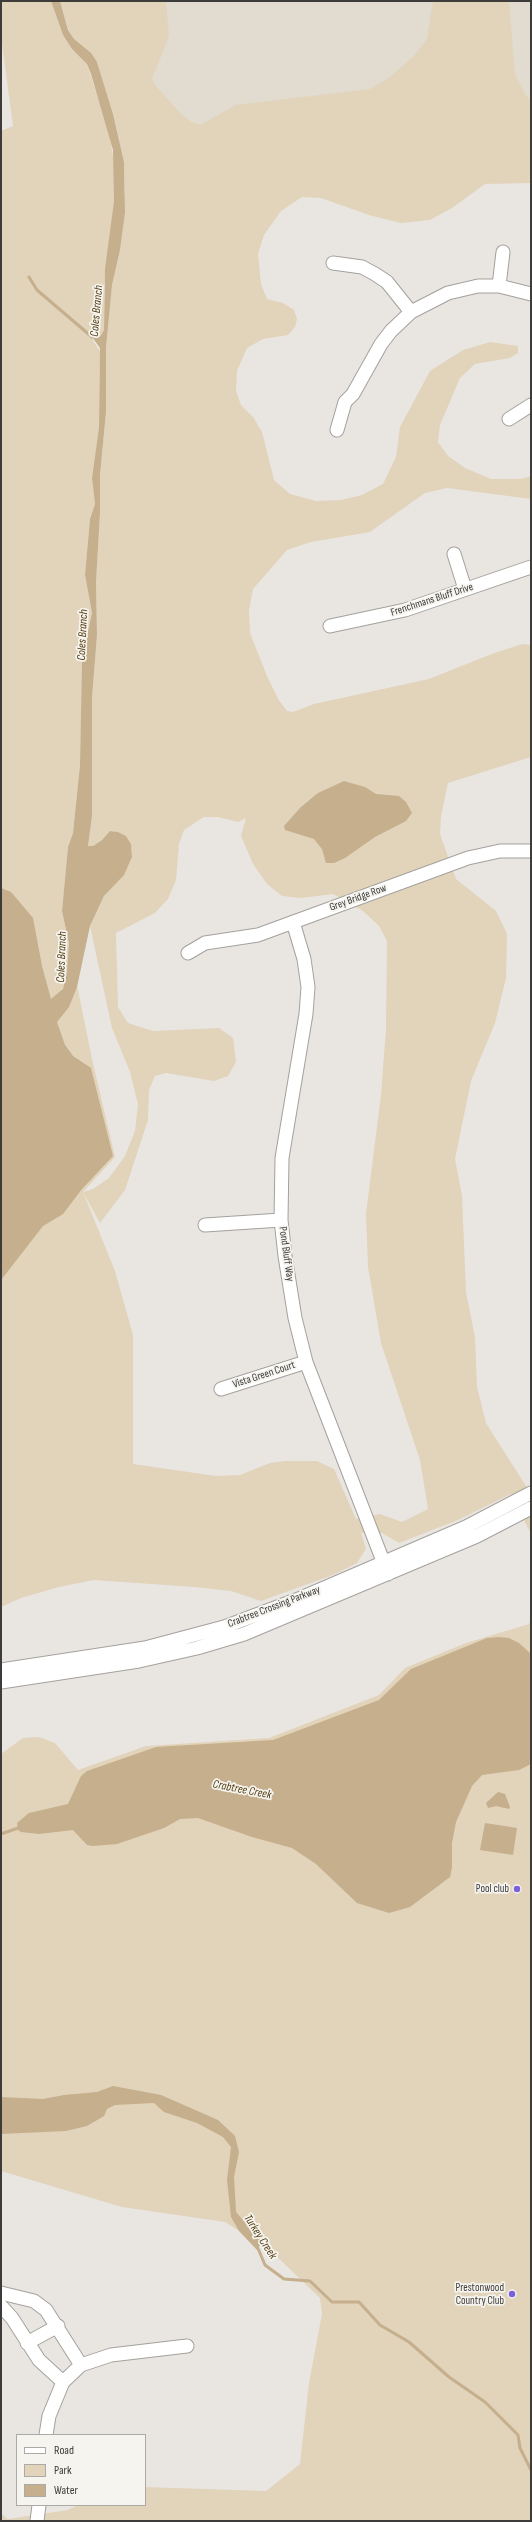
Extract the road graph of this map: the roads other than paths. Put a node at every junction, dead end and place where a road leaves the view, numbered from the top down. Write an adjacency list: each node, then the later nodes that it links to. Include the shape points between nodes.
1 (503, 252): 3 (street)
2 (333, 263): 5 (street, via 362,267 375,274 386,282)
3 (498, 286): 4 (street); 5 (street, via 478,286 448,293)
4 (531, 294)
5 (411, 312): 8 (street, via 390,331 381,344 353,394 345,402)
6 (531, 405): 7 (street)
7 (510, 419)
8 (337, 430)
9 (454, 554): 11 (street)
10 (531, 567): 11 (street, Frenchmans Bluff Drive)
11 (465, 589): 12 (street, Frenchmans Bluff Drive, via 405,610)
12 (330, 626)
13 (531, 851): 14 (street, Grey Bridge Row, via 500,851 468,858)
14 (293, 922): 15 (street, Grey Bridge Row, via 244,938 205,943); 16 (street, Pond Bluff Way, via 304,959 308,987 306,1014 284,1143)
15 (188, 953)
16 (281, 1220): 17 (street); 18 (street, Pond Bluff Way, via 295,1318)
17 (205, 1225)
18 (306, 1362): 19 (street, Vista Green Court); 22 (street, Pond Bluff Way)
19 (221, 1389)
20 (531, 1492): 22 (street, Crabtree Crossing Parkway)
21 (531, 1508): 22 (street, Crabtree Crossing Parkway, via 477,1536)
22 (385, 1568): 23 (street, Crabtree Crossing Parkway, via 224,1627 145,1648); 24 (street, Crabtree Crossing Parkway, via 278,1621 197,1648 112,1666)
23 (1, 1670)
24 (1, 1682)
25 (1, 2294): 27 (street, via 34,2301 46,2310)
26 (1, 2306): 28 (street, via 12,2318)
27 (58, 2326): 28 (street); 30 (street)
28 (27, 2343): 31 (street, via 43,2364)
29 (187, 2346): 30 (street, via 111,2355)
30 (81, 2365): 31 (street)
31 (63, 2382): 32 (street, via 49,2416)
32 (46, 2434)
33 (39, 2506): 34 (street)
34 (37, 2521)

